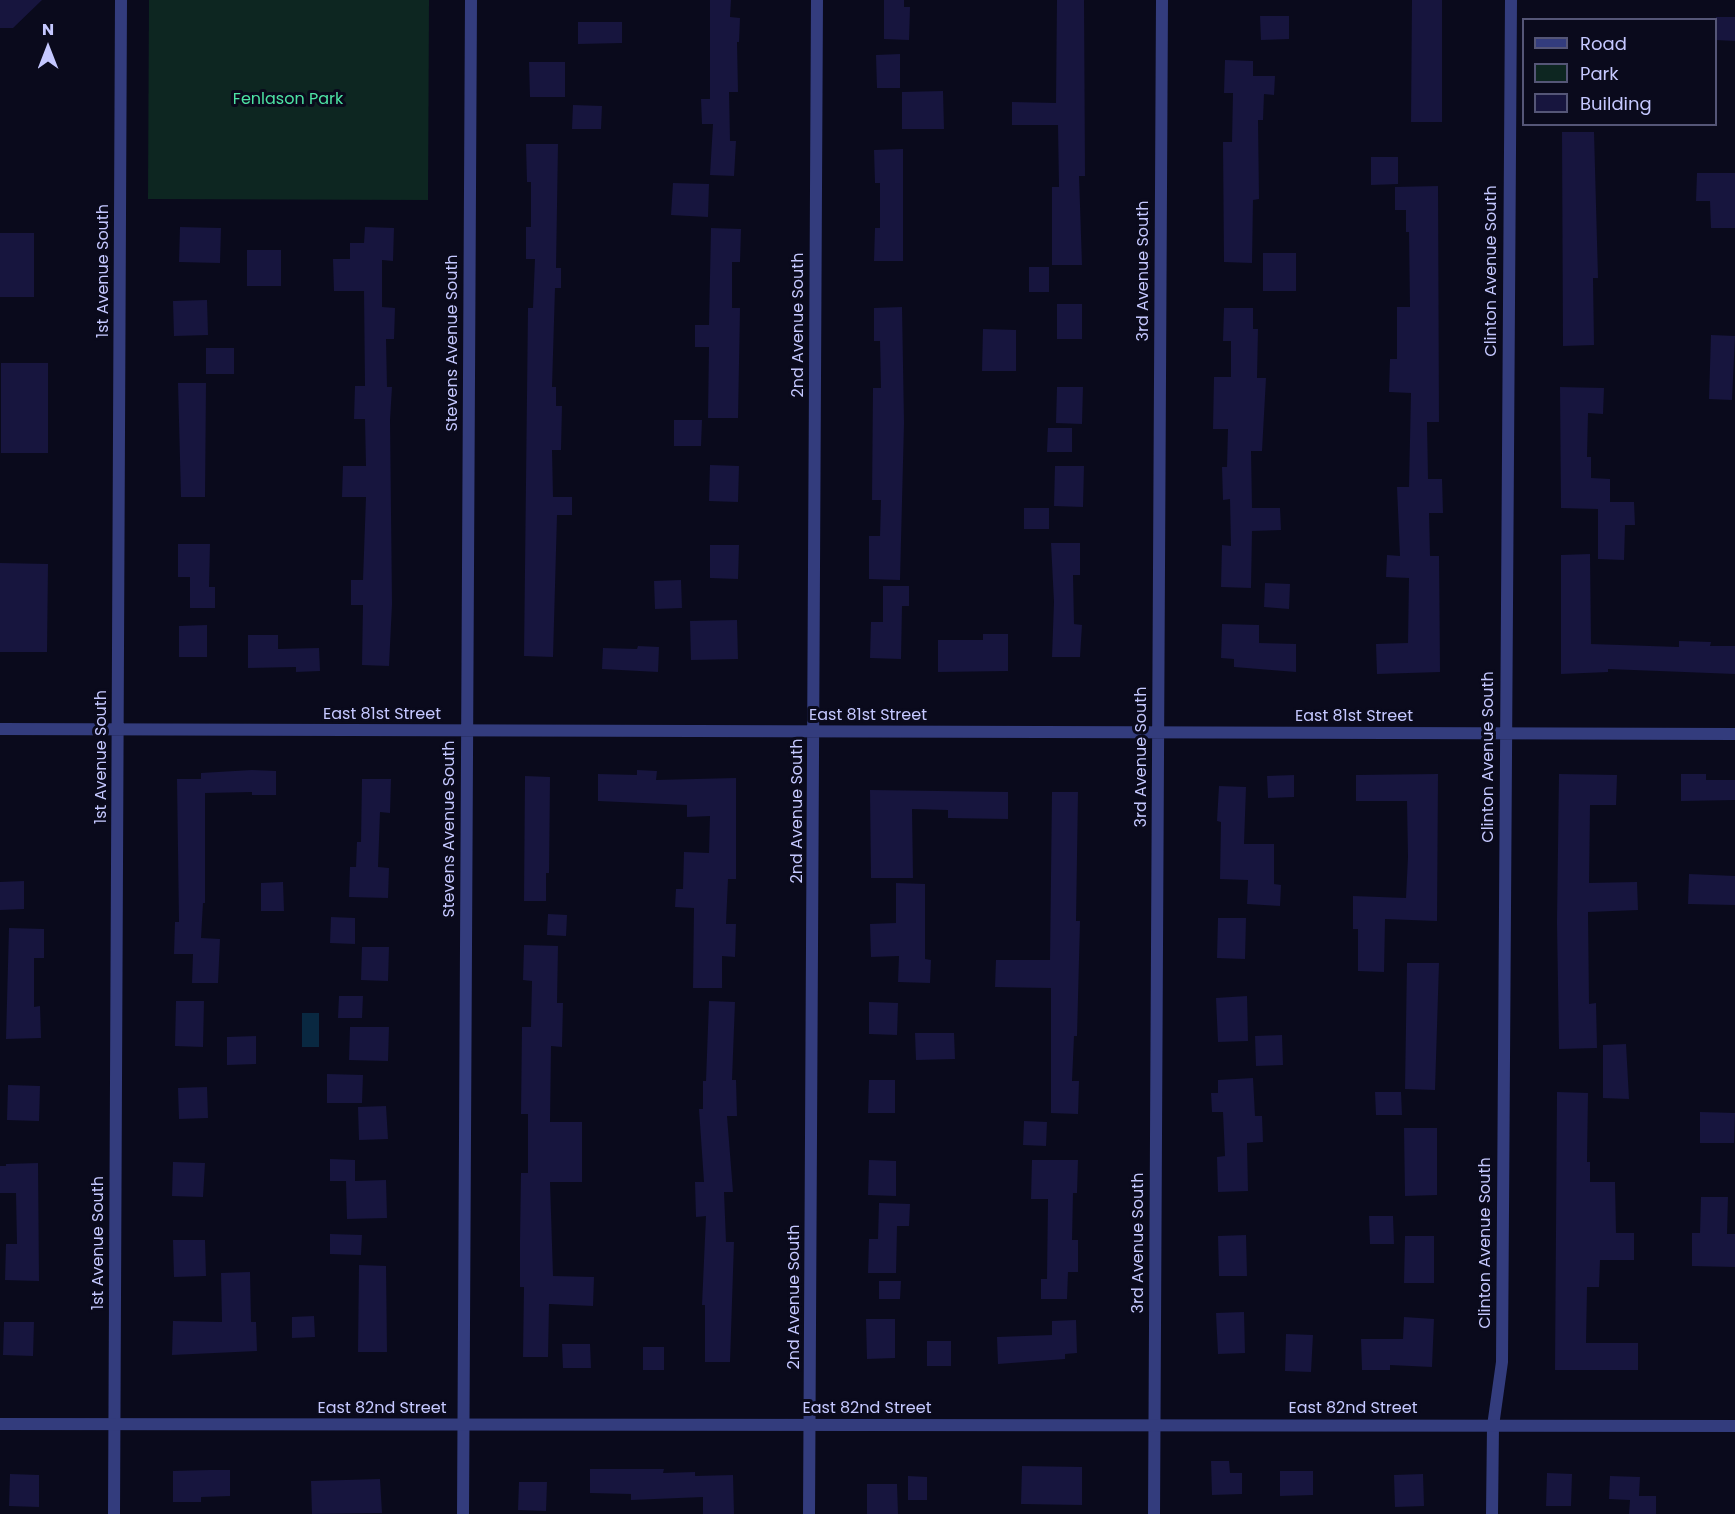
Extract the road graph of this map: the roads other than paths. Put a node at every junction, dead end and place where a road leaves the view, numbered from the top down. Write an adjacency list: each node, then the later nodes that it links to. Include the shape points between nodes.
1 (121, 0): 7 (street, 1st Avenue South)
2 (471, 0): 8 (street, Stevens Avenue South)
3 (817, 0): 9 (street, 2nd Avenue South)
4 (1162, 0): 10 (street, 3rd Avenue South)
5 (1510, 0): 11 (street, Clinton Avenue South)
6 (0, 729): 7 (street, East 81st Street)
7 (118, 730): 8 (street, East 81st Street); 14 (street, 1st Avenue South)
8 (467, 731): 9 (street, East 81st Street); 15 (street, Stevens Avenue South)
9 (815, 732): 10 (street, East 81st Street); 16 (street, 2nd Avenue South)
10 (1158, 733): 11 (street, East 81st Street); 17 (street, 3rd Avenue South)
11 (1506, 733): 12 (street, East 81st Street); 18 (street, Clinton Avenue South, via 1502,1362)
12 (1735, 734)
13 (0, 1424): 14 (street, East 82nd Street)
14 (115, 1424): 15 (street, East 82nd Street); 20 (street, 1st Avenue South)
15 (464, 1426): 16 (street, East 82nd Street); 21 (street, Stevens Avenue South)
16 (810, 1426): 17 (street, East 82nd Street); 22 (street, 2nd Avenue South)
17 (1155, 1426): 18 (street, East 82nd Street); 23 (street, 3rd Avenue South)
18 (1493, 1426): 19 (street, East 82nd Street); 24 (street, Clinton Avenue South)
19 (1735, 1426)
20 (114, 1514)
21 (463, 1514)
22 (809, 1514)
23 (1154, 1514)
24 (1492, 1514)

